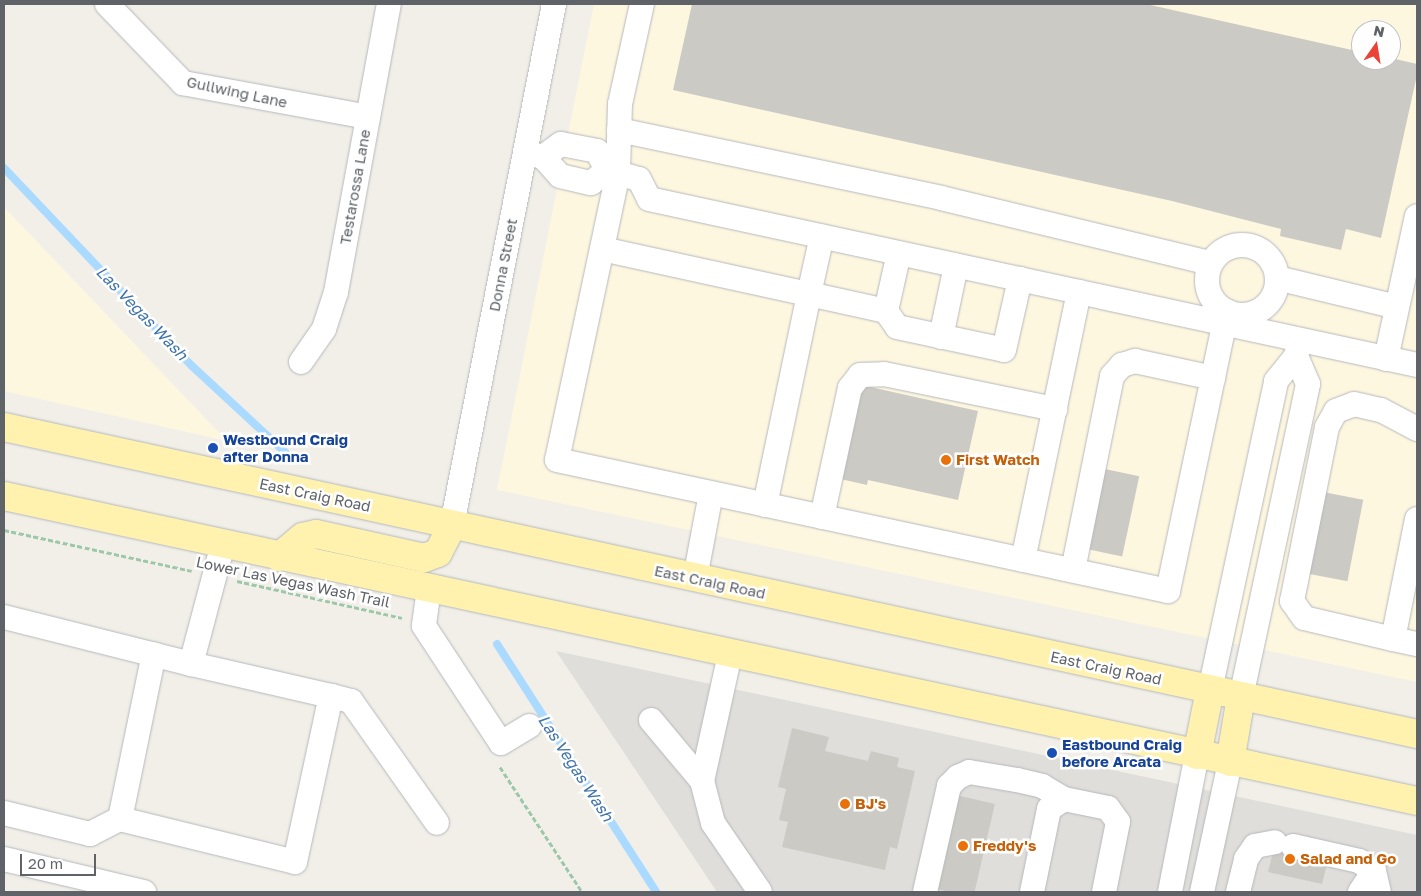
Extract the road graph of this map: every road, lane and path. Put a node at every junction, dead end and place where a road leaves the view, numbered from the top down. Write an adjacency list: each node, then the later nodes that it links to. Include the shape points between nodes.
1 (107, 4): 5 (street, Gullwing Lane, via 183,83)
2 (389, 4): 5 (street, Testarossa Lane)
3 (554, 4): 7 (street, Donna Street)
4 (642, 4): 6 (street, via 620,104)
5 (368, 117): 25 (street, Testarossa Lane, via 336,292 324,329)
6 (619, 130): 8 (street); 13 (street, via 941,198)
7 (534, 155): 8 (street, via 560,176 591,183); 8 (street, via 561,144 597,151); 36 (street, Donna Street)
8 (612, 172): 10 (street, via 639,179 649,199); 11 (street)
9 (1417, 216): 19 (street)
10 (822, 236): 12 (street); 18 (street)
11 (602, 249): 18 (street); 31 (street, via 557,460)
12 (899, 253): 14 (street); 20 (street)
13 (1210, 263): 15 (street, via 1222,251 1244,244 1265,253); 21 (street, via 1209,292)
14 (956, 266): 16 (street); 22 (street)
15 (1277, 278): 19 (street); 21 (street, via 1274,295 1258,311)
16 (1020, 280): 17 (street); 22 (street, via 1004,350)
17 (1079, 292): 21 (street); 28 (street)
18 (810, 294): 20 (street); 33 (street)
19 (1397, 307): 24 (street)
20 (886, 311): 22 (street, via 897,327)
21 (1225, 317): 23 (street); 27 (street)
22 (941, 337)
23 (1298, 348): 24 (street); 52 (street, via 1276,382); 54 (street, via 1308,384)
24 (1386, 358): 26 (street)
25 (301, 362)
26 (1417, 365)
27 (1213, 378): 41 (street, via 1135,361 1122,365 1112,376); 41 (street, via 1168,591)
28 (1055, 409): 34 (street, via 884,374 860,375 850,388); 40 (street)
29 (4, 427): 36 (main road, East Craig Road)
30 (1417, 429): 47 (street, via 1381,410 1354,404 1336,412 1328,427 1292,601 1304,618)
31 (711, 493): 33 (street); 43 (street)
32 (4, 496): 38 (main road)
33 (765, 505): 34 (street)
34 (822, 517): 40 (street)
35 (1417, 519): 47 (street)
36 (452, 525): 39 (main road, via 431,556 316,534 303,537); 43 (main road, East Craig Road)
37 (4, 530): 42 (path, Lower Las Vegas Wash Trail)
38 (223, 544): 39 (main road); 42 (street)
39 (280, 557): 44 (main road)
40 (1023, 560): 41 (street)
41 (1073, 570)
42 (216, 576): 46 (path, Lower Las Vegas Wash Trail, via 405,618); 51 (street)
43 (695, 578): 52 (main road, East Craig Road)
44 (429, 589): 50 (main road); 56 (street, via 424,626 501,743)
45 (4, 618): 49 (street)
46 (409, 627)
47 (1393, 639): 48 (street)
48 (1417, 644)
49 (154, 654): 51 (street); 65 (street)
50 (730, 654): 58 (main road); 61 (street)
51 (191, 664): 53 (street)
52 (1210, 690): 54 (main road, East Craig Road); 58 (main road)
53 (330, 696): 65 (street, via 295,862); 66 (street, via 352,701)
54 (1241, 697): 57 (main road, East Craig Road); 60 (main road)
55 (651, 720): 61 (street)
56 (529, 726)
57 (1417, 734)
58 (1198, 755): 60 (main road); 75 (street)
59 (496, 760): 70 (path)
60 (1230, 762): 63 (main road); 76 (street)
61 (702, 781): 71 (street, via 713,823)
62 (1064, 799): 72 (street, via 1042,786 1017,780 969,772 958,777 949,786); 73 (street, via 1049,809); 74 (street, via 1108,808 1118,822)
63 (1417, 801)
64 (4, 813): 65 (street, via 90,834)
65 (120, 819)
66 (437, 823)
67 (4, 859): 69 (street)
68 (1376, 882): 77 (street, via 1359,861 1284,844 1255,846 1246,859); 78 (street)
69 (144, 892)
70 (582, 892)
71 (760, 892)
72 (925, 892)
73 (1032, 892)
74 (1104, 892)
75 (1170, 892)
76 (1202, 892)
77 (1238, 892)
78 (1360, 892)

